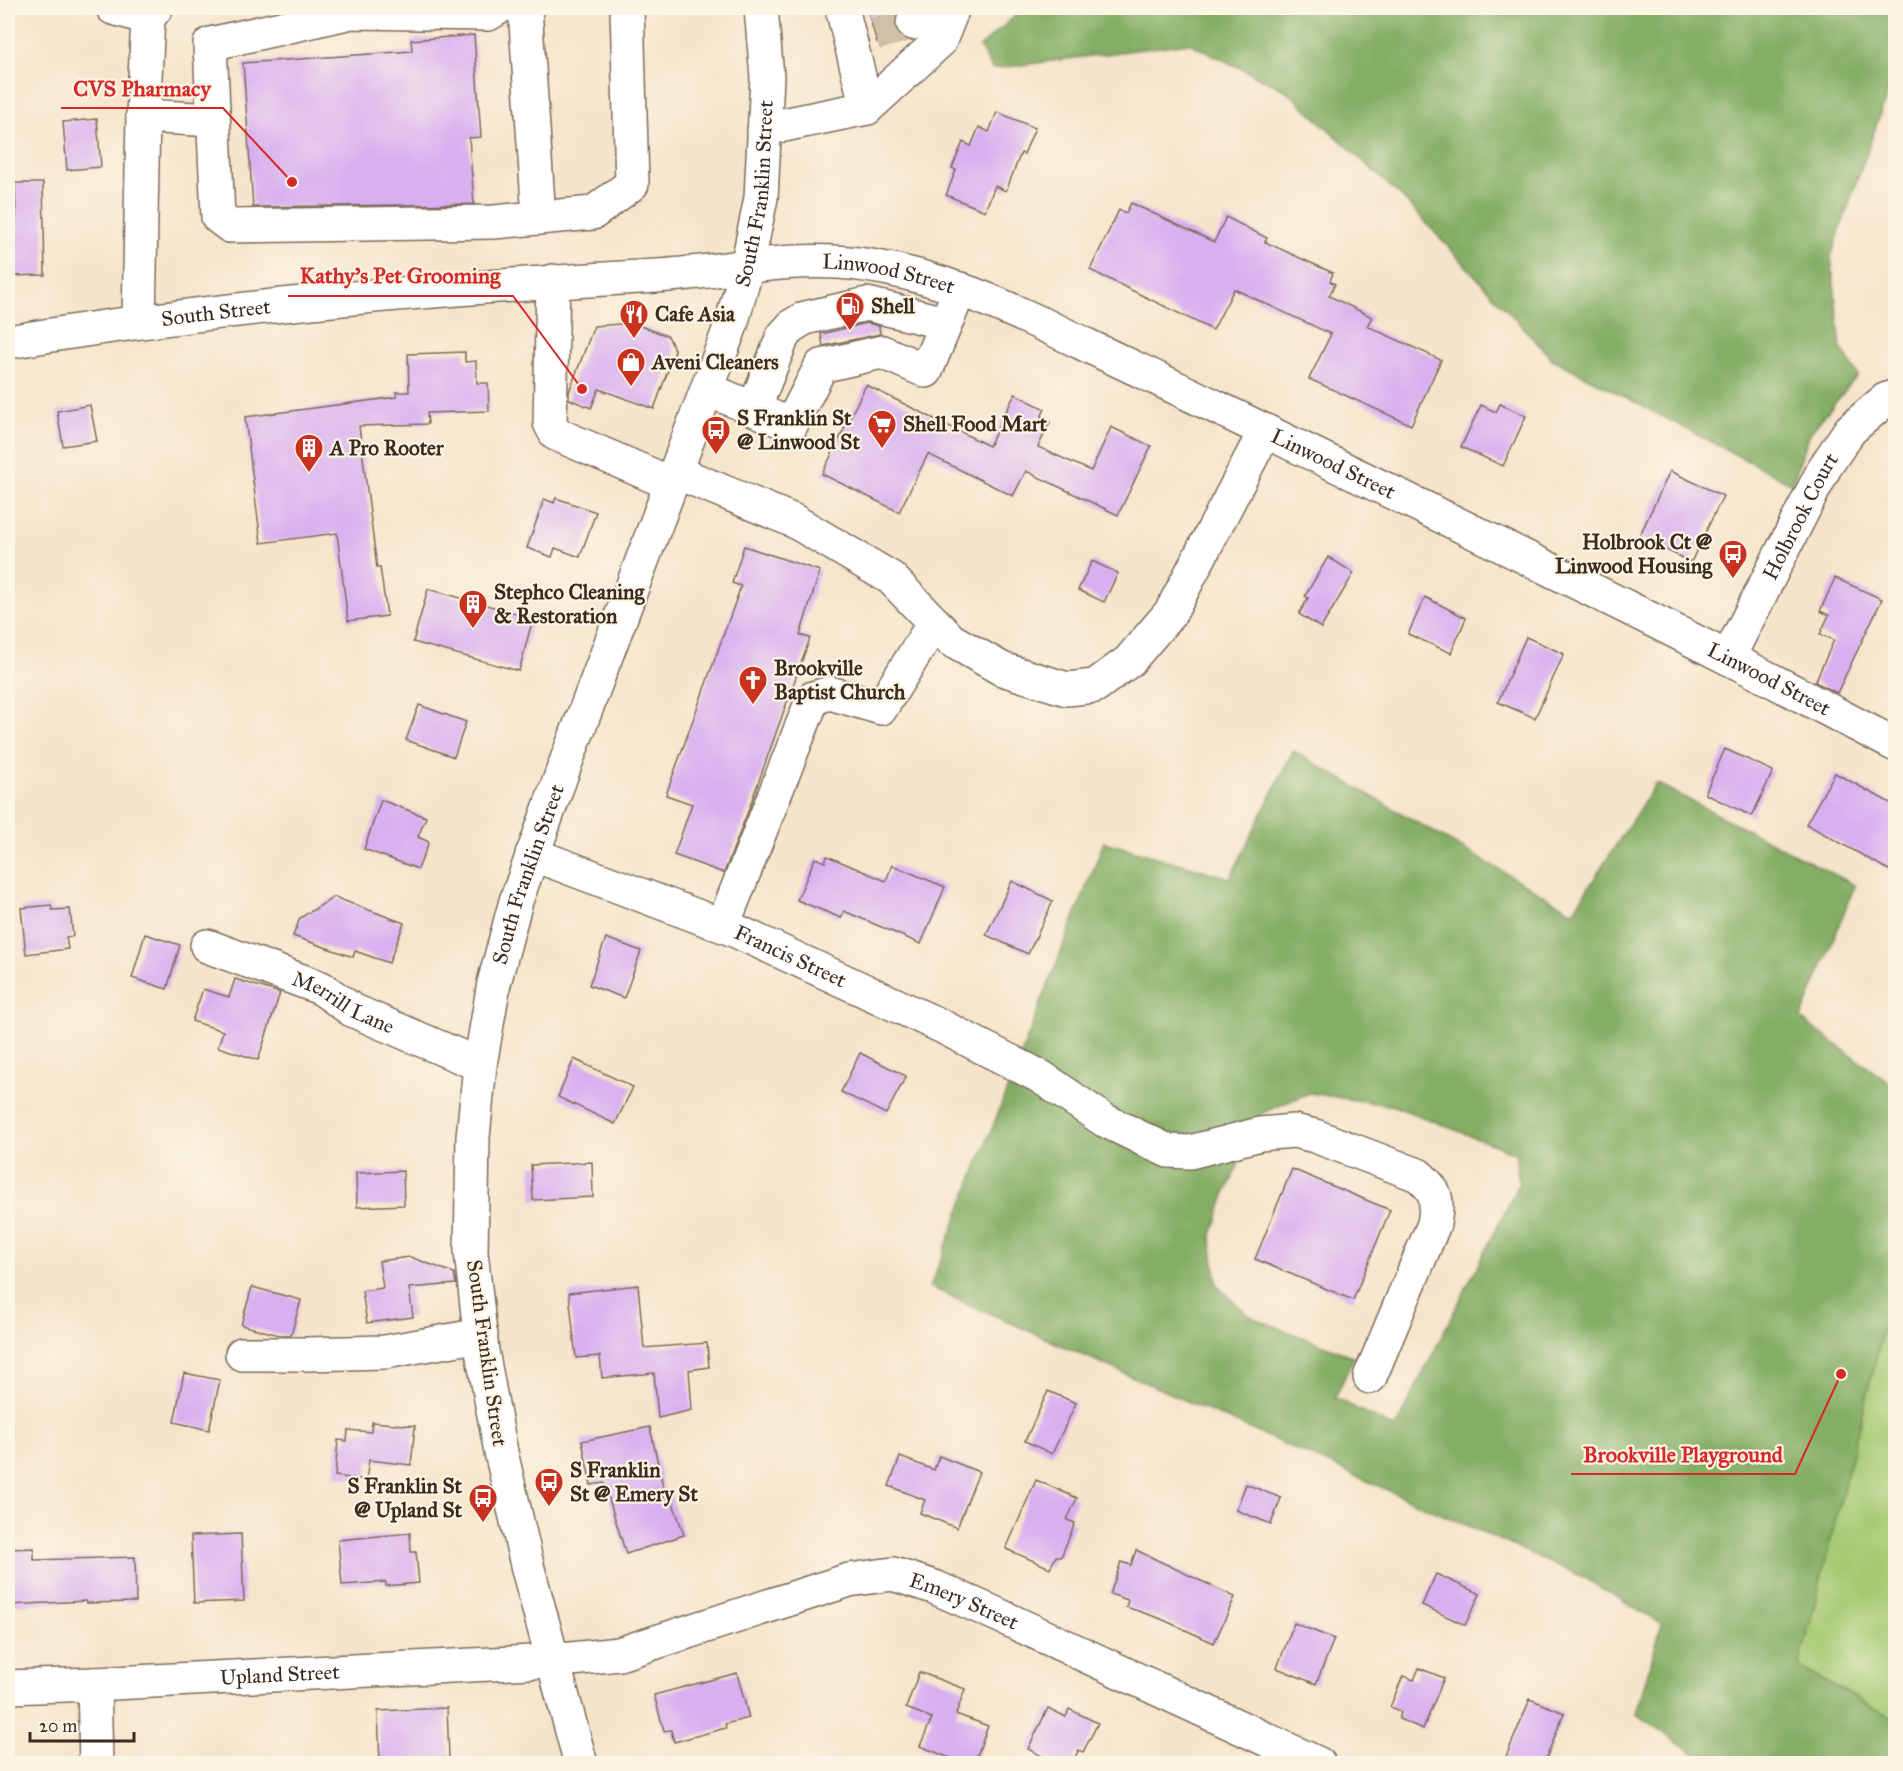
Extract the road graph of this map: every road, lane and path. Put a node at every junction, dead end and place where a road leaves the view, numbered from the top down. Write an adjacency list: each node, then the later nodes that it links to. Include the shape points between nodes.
1 (113, 8): 8 (main road)
2 (498, 8): 7 (main road, via 488,14)
3 (525, 8): 14 (main road)
4 (627, 8): 14 (main road, via 632,184 593,213)
5 (761, 8): 13 (main road, South Franklin Street, via 767,76)
6 (842, 8): 10 (main road, via 863,37)
7 (351, 10): 12 (main road, via 210,44)
8 (148, 11): 11 (main road)
9 (934, 19): 10 (main road)
10 (867, 108): 13 (main road)
11 (143, 116): 12 (main road); 18 (main road)
12 (213, 120): 14 (main road, via 218,217 230,226)
13 (764, 129): 15 (main road, South Franklin Street, via 761,198)
14 (539, 218)
15 (747, 267): 16 (main road, South Street, via 694,274); 17 (main road, Linwood Street, via 810,261 857,264 908,273); 21 (main road, South Franklin Street)
16 (553, 281): 18 (main road, South Street, via 382,294); 25 (main road, via 550,423 556,434)
17 (960, 289): 19 (main road); 24 (main road, Linwood Street, via 1028,317)
18 (139, 321): 20 (main road, South Street)
19 (945, 323): 23 (main road, via 867,304 806,318 783,336); 23 (main road, via 926,371 882,352 821,366 791,425)
20 (8, 342)
21 (707, 389): 23 (main road); 25 (main road, South Franklin Street)
22 (1896, 396): 27 (main road, Holbrook Court, via 1885,400 1850,430 1825,467)
23 (754, 409)
24 (1265, 431): 26 (main road, via 1171,612 1129,662 1095,686 1067,689 1002,669 951,640); 27 (main road, Linwood Street)
25 (674, 478): 26 (main road, via 794,521 891,578); 29 (main road, South Franklin Street)
26 (934, 623): 30 (main road, via 881,708 830,693 813,698)
27 (1728, 658): 28 (main road, Linwood Street)
28 (1896, 745)
29 (532, 854): 30 (main road, Francis Street); 32 (main road, South Franklin Street, via 494,982)
30 (723, 926): 35 (main road, Francis Street, via 941,1026 1041,1077 1104,1120 1168,1151 1190,1152 1260,1134 1294,1131 1418,1175 1432,1187 1437,1203 1434,1224)
31 (207, 946): 32 (main road, Merrill Lane, via 321,988 352,1010)
32 (480, 1065): 33 (main road, South Franklin Street, via 473,1137 471,1252)
33 (480, 1335): 34 (main road, via 385,1352); 36 (main road, South Franklin Street, via 501,1452)
34 (242, 1354)
35 (1370, 1377)
36 (552, 1661): 37 (main road, Upland Street); 40 (main road, South Franklin Street); 41 (main road, Emery Street, via 619,1654 849,1580 893,1574 996,1614)
37 (94, 1684): 38 (main road, Upland Street); 39 (main road)
38 (8, 1687)
39 (96, 1764)
40 (581, 1764)
41 (1319, 1764)

